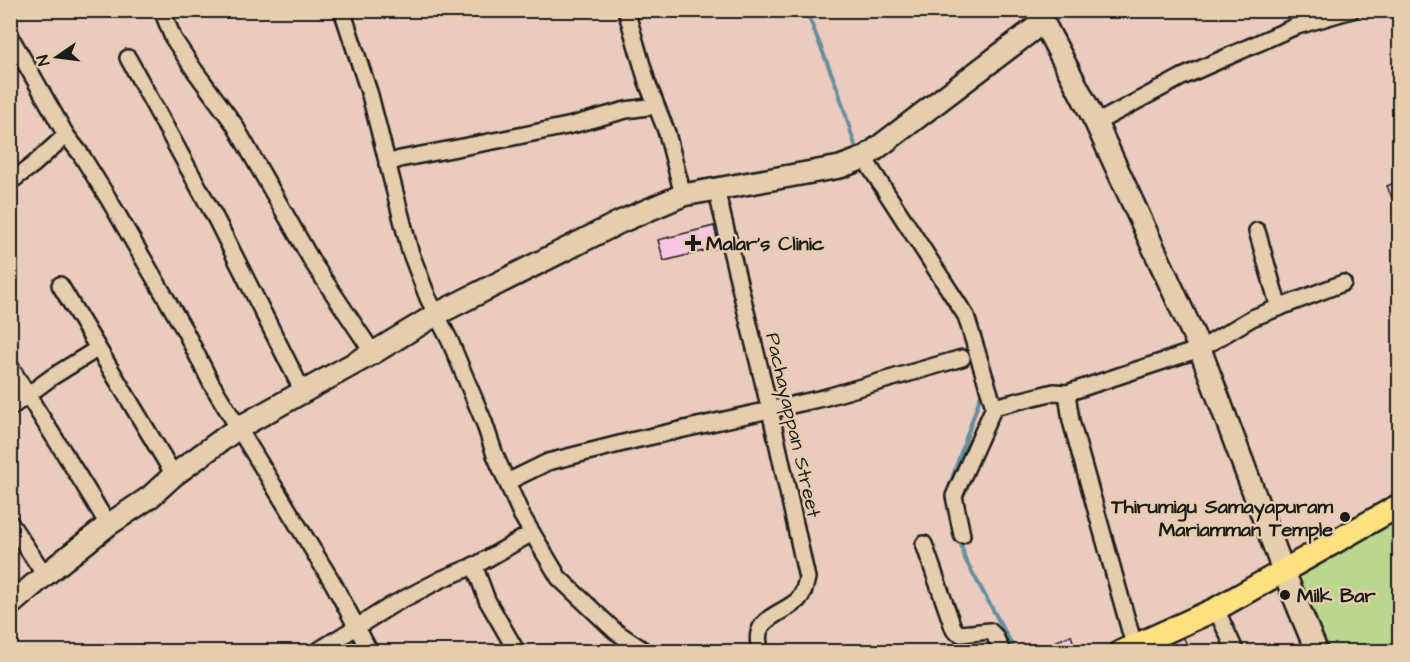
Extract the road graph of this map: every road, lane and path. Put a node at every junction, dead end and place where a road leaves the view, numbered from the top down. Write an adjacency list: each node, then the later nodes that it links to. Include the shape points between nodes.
1 (162, 10): 23 (street, via 173,38 234,124 313,263)
2 (342, 10): 12 (street, via 370,95)
3 (626, 10): 8 (street)
4 (1352, 10): 9 (street, via 1294,27 1182,77)
5 (1040, 16): 9 (street); 11 (street)
6 (10, 36): 10 (street)
7 (128, 58): 26 (street, via 217,221)
8 (655, 106): 12 (street); 15 (street, via 667,133)
9 (1096, 123): 22 (street)
10 (72, 144): 13 (street); 32 (street, via 185,331)
11 (864, 158): 14 (street, via 840,167); 29 (street, via 966,315)
12 (387, 164): 20 (street, via 410,251)
13 (10, 182)
14 (716, 189): 15 (street); 31 (street, Pachayappan Street)
15 (683, 195): 20 (street, via 620,222)
16 (1257, 231): 19 (street)
17 (1343, 283): 19 (street)
18 (60, 285): 21 (street)
19 (1279, 308): 22 (street, via 1252,318)
20 (437, 314): 23 (street); 34 (street)
21 (97, 349): 28 (street); 33 (street)
22 (1200, 349): 27 (street); 42 (street)
23 (373, 353): 26 (street)
24 (962, 358): 31 (street)
25 (10, 366): 28 (street)
26 (303, 392): 32 (street)
27 (1067, 393): 29 (street, via 1054,392); 47 (street)
28 (28, 395): 30 (street); 37 (street)
29 (994, 407): 39 (street, via 954,496)
30 (10, 408)
31 (770, 410): 34 (street, via 548,462); 52 (street, Pachayappan Street, via 807,578 798,600 763,623 758,634)
32 (238, 428): 33 (street); 46 (street)
33 (174, 475): 37 (street, via 150,497)
34 (507, 482): 38 (street)
35 (1400, 505): 42 (main road)
36 (10, 523): 43 (street)
37 (108, 525): 43 (street)
38 (532, 533): 41 (street); 51 (street, via 558,578 615,631)
39 (963, 535)
40 (924, 544): 53 (street, via 954,630 990,631)
41 (474, 565): 46 (street); 50 (street, via 488,600)
42 (1283, 570): 45 (main road); 55 (street)
43 (45, 575): 44 (street)
44 (10, 604)
45 (1216, 609): 47 (main road); 54 (street)
46 (357, 625): 48 (street); 49 (street)
47 (1127, 648)
48 (315, 651)
49 (370, 651)
50 (517, 651)
51 (646, 651)
52 (761, 651)
53 (1002, 651)
54 (1236, 651)
55 (1317, 651)

